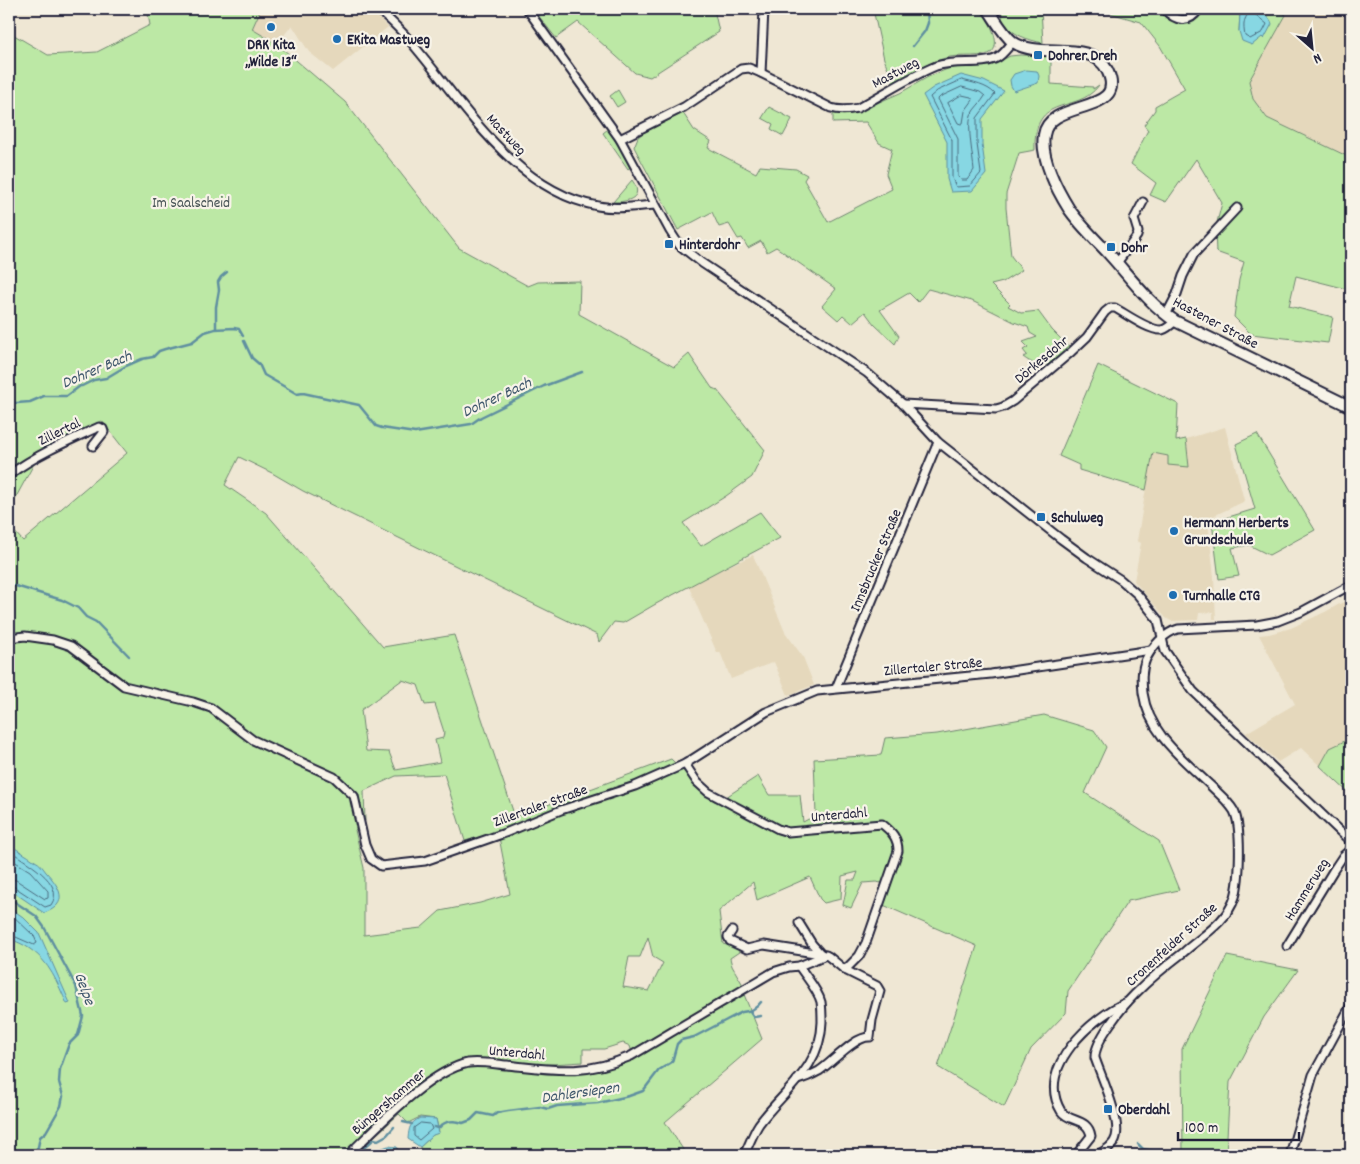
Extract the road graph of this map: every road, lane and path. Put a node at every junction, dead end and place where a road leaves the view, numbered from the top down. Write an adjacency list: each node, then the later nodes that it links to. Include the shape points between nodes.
1 (378, 9): 11 (street, Mastweg, via 409,39 486,134 522,170 558,192 586,204 600,207)
2 (527, 9): 9 (street)
3 (764, 9): 8 (street)
4 (988, 9): 7 (main road)
5 (1164, 9): 6 (street, via 1182,21 1188,20)
6 (1199, 9)
7 (1013, 42): 8 (street, Mastweg, via 989,61 953,61 939,65 850,110 831,108); 13 (main road, Hastener Straße, via 1036,49 1082,52 1102,62 1107,70 1111,82 1106,96 1099,102 1053,118 1044,133 1043,149 1070,210)
8 (761, 73): 9 (street, Mastweg, via 749,68 741,69 684,107)
9 (620, 139): 11 (street)
10 (1143, 202): 13 (street, via 1134,219 1137,236)
11 (655, 205): 16 (street, via 679,245 867,373)
12 (1238, 208): 14 (street, via 1194,254)
13 (1117, 263): 14 (main road, Hastener Straße)
14 (1166, 315): 15 (main road, Hastener Straße)
15 (1175, 321): 16 (street, Dörkesdohr, via 1166,328 1158,329 1110,308 1071,352 1003,407); 17 (main road, Hastener Straße)
16 (903, 404): 18 (street)
17 (1351, 408)
18 (938, 442): 23 (street, via 1138,595 1158,620); 25 (street, Innsbrucker Straße)
19 (93, 446): 20 (street, Zillertal, via 104,432 99,427 23,464)
20 (9, 476)
21 (1351, 585): 23 (street, Cronenfelder Straße, via 1278,621 1178,629)
22 (9, 638): 26 (street, Zillertaler Straße, via 25,636 71,646 124,686 211,708 253,740 334,777 354,796 365,845 371,859 382,866 424,860 505,833 635,786)
23 (1162, 640): 24 (street, Cronenfelder Straße); 27 (street, via 1165,651 1193,691)
24 (1151, 650): 25 (street, Zillertaler Straße, via 991,674); 35 (street, Cronenfelder Straße, via 1142,675 1149,715 1168,744 1231,806 1237,819 1240,842 1236,890 1231,907 1219,922 1148,981)
25 (836, 688): 26 (street, Zillertaler Straße, via 817,691 766,712)
26 (685, 764): 34 (street, Unterdahl, via 708,792 779,829 788,832 882,824 894,835 898,851 866,943)
27 (1351, 842)
28 (1351, 849): 31 (street, Hammerweg, via 1333,871)
29 (799, 923): 32 (street, via 812,944)
30 (732, 931): 32 (street, via 728,937 730,941 743,948 764,945)
31 (1287, 946)
32 (823, 954): 33 (street, Unterdahl); 34 (street)
33 (799, 966): 37 (street, Unterdahl, via 773,972 611,1065 563,1070 471,1062); 38 (street, via 820,1000 822,1015 818,1049)
34 (845, 970): 38 (street, via 879,988 870,1037 857,1040 819,1071)
35 (1128, 1002): 41 (street, via 1111,1010 1090,1027 1059,1066 1054,1093 1060,1109 1090,1129 1091,1136); 42 (street, via 1095,1053 1111,1103 1116,1133 1113,1143)
36 (1351, 1005): 43 (street, via 1312,1075)
37 (448, 1070): 39 (street, Büngershammer, via 390,1115)
38 (797, 1080): 40 (street, via 758,1126)
39 (348, 1155)
40 (744, 1155)
41 (1076, 1155)
42 (1097, 1155)
43 (1290, 1155)

